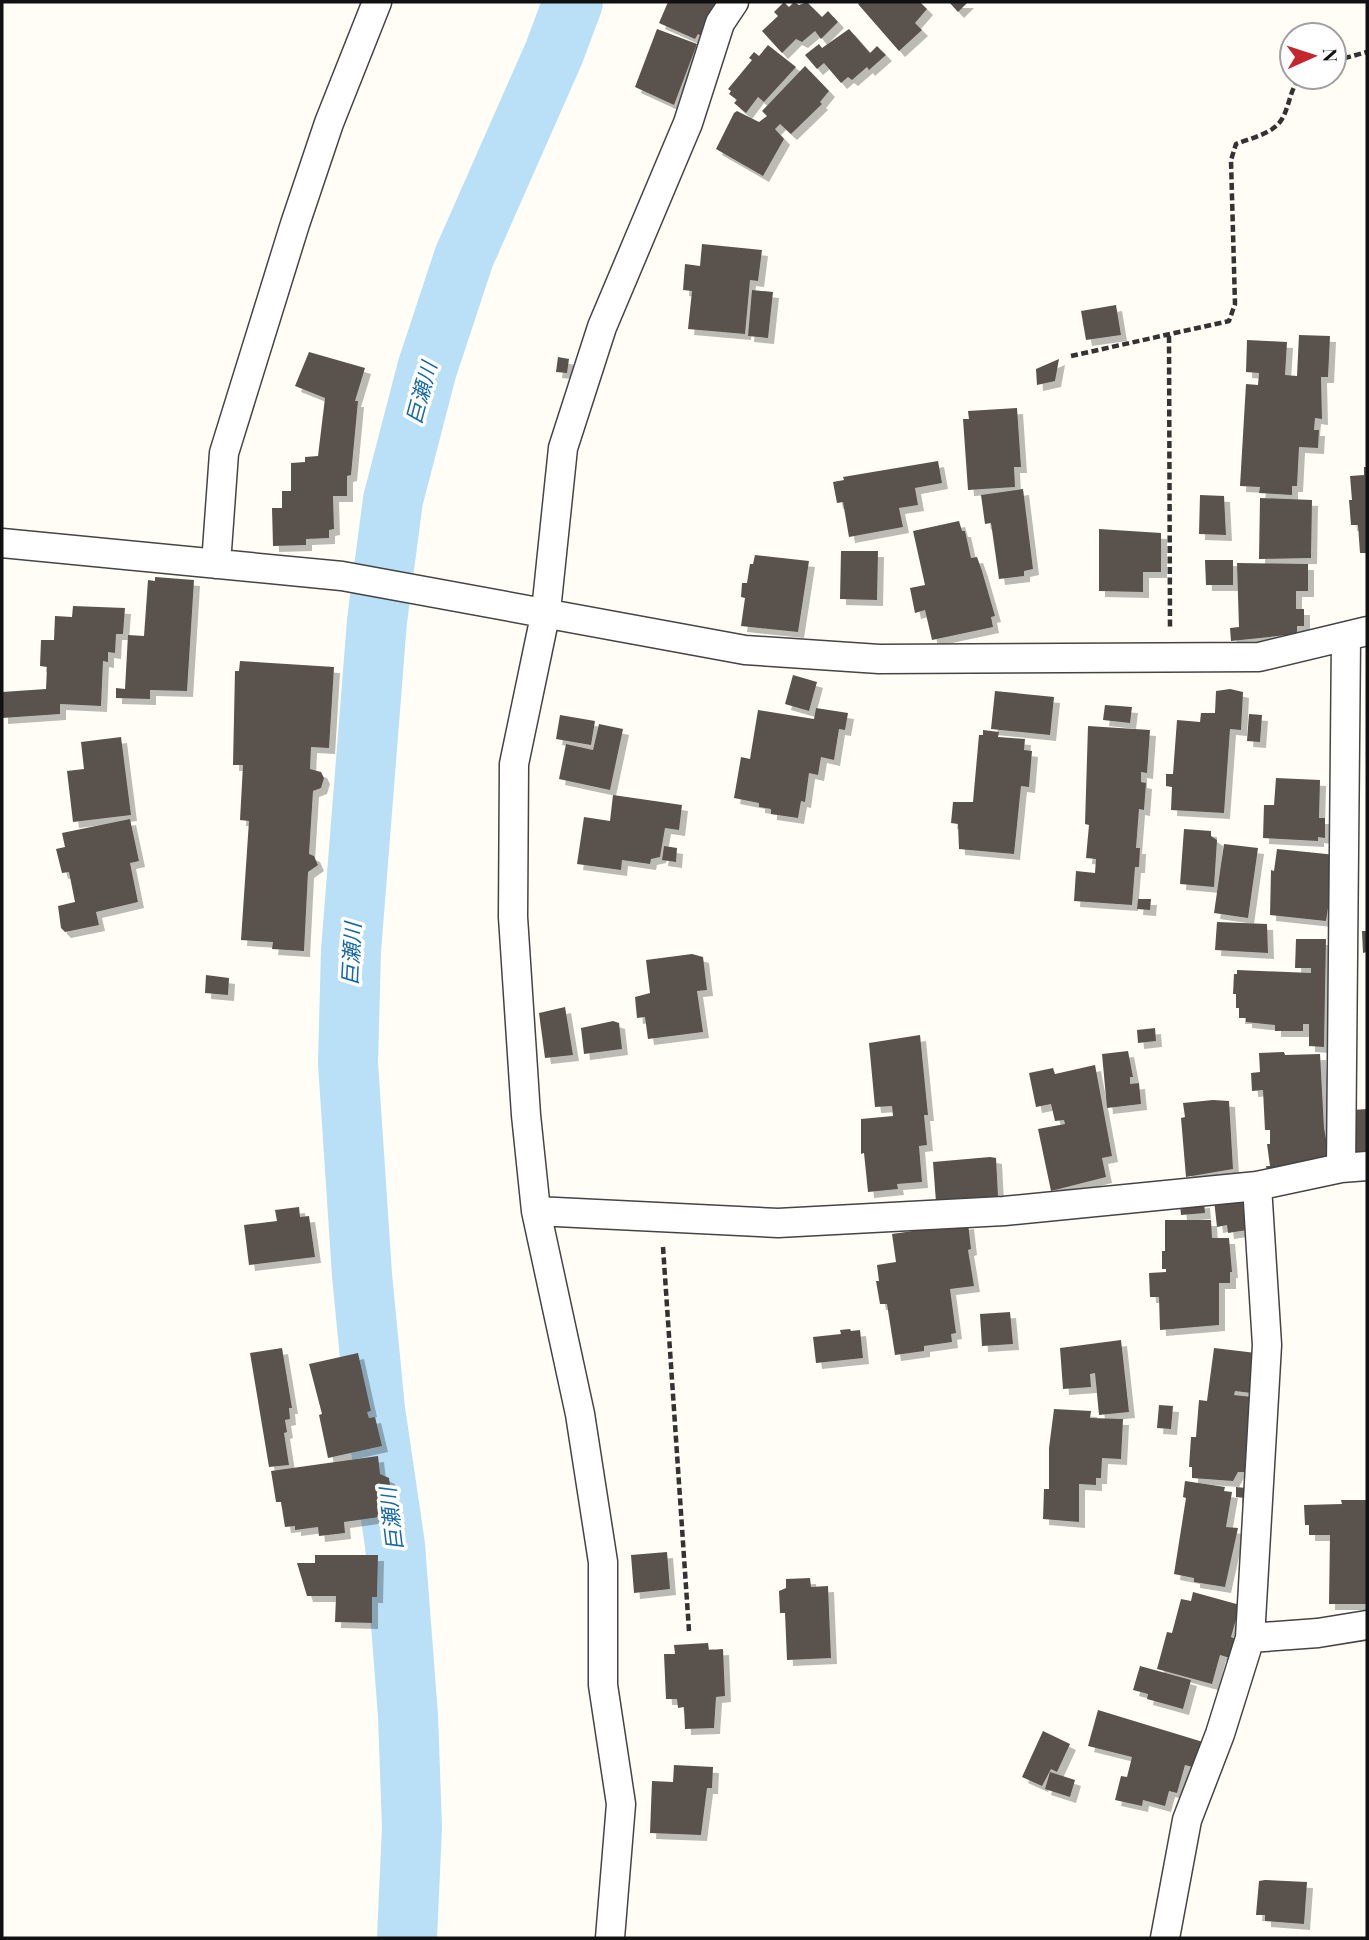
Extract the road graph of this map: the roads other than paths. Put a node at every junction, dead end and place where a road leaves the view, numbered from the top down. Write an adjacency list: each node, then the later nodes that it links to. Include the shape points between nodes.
1 (377, 2): 4 (street, via 329,123 224,453)
2 (734, 2): 5 (street, via 720,23 688,123 602,327 563,448)
3 (2, 543): 4 (street)
4 (216, 564): 5 (street, via 342,576)
5 (546, 611): 6 (street, via 745,650 879,659 1259,657); 9 (street, via 514,764 513,917)
6 (1357, 634): 7 (street)
7 (1354, 1167): 8 (street)
8 (1257, 1186): 9 (street, via 951,1214 778,1223); 11 (street, via 1267,1345)
9 (536, 1211): 12 (street, via 580,1414 603,1562 604,1685 621,1804)
10 (1367, 1625): 11 (street)
11 (1250, 1638): 13 (street, via 1187,1820)
12 (610, 1938)
13 (1165, 1938)

